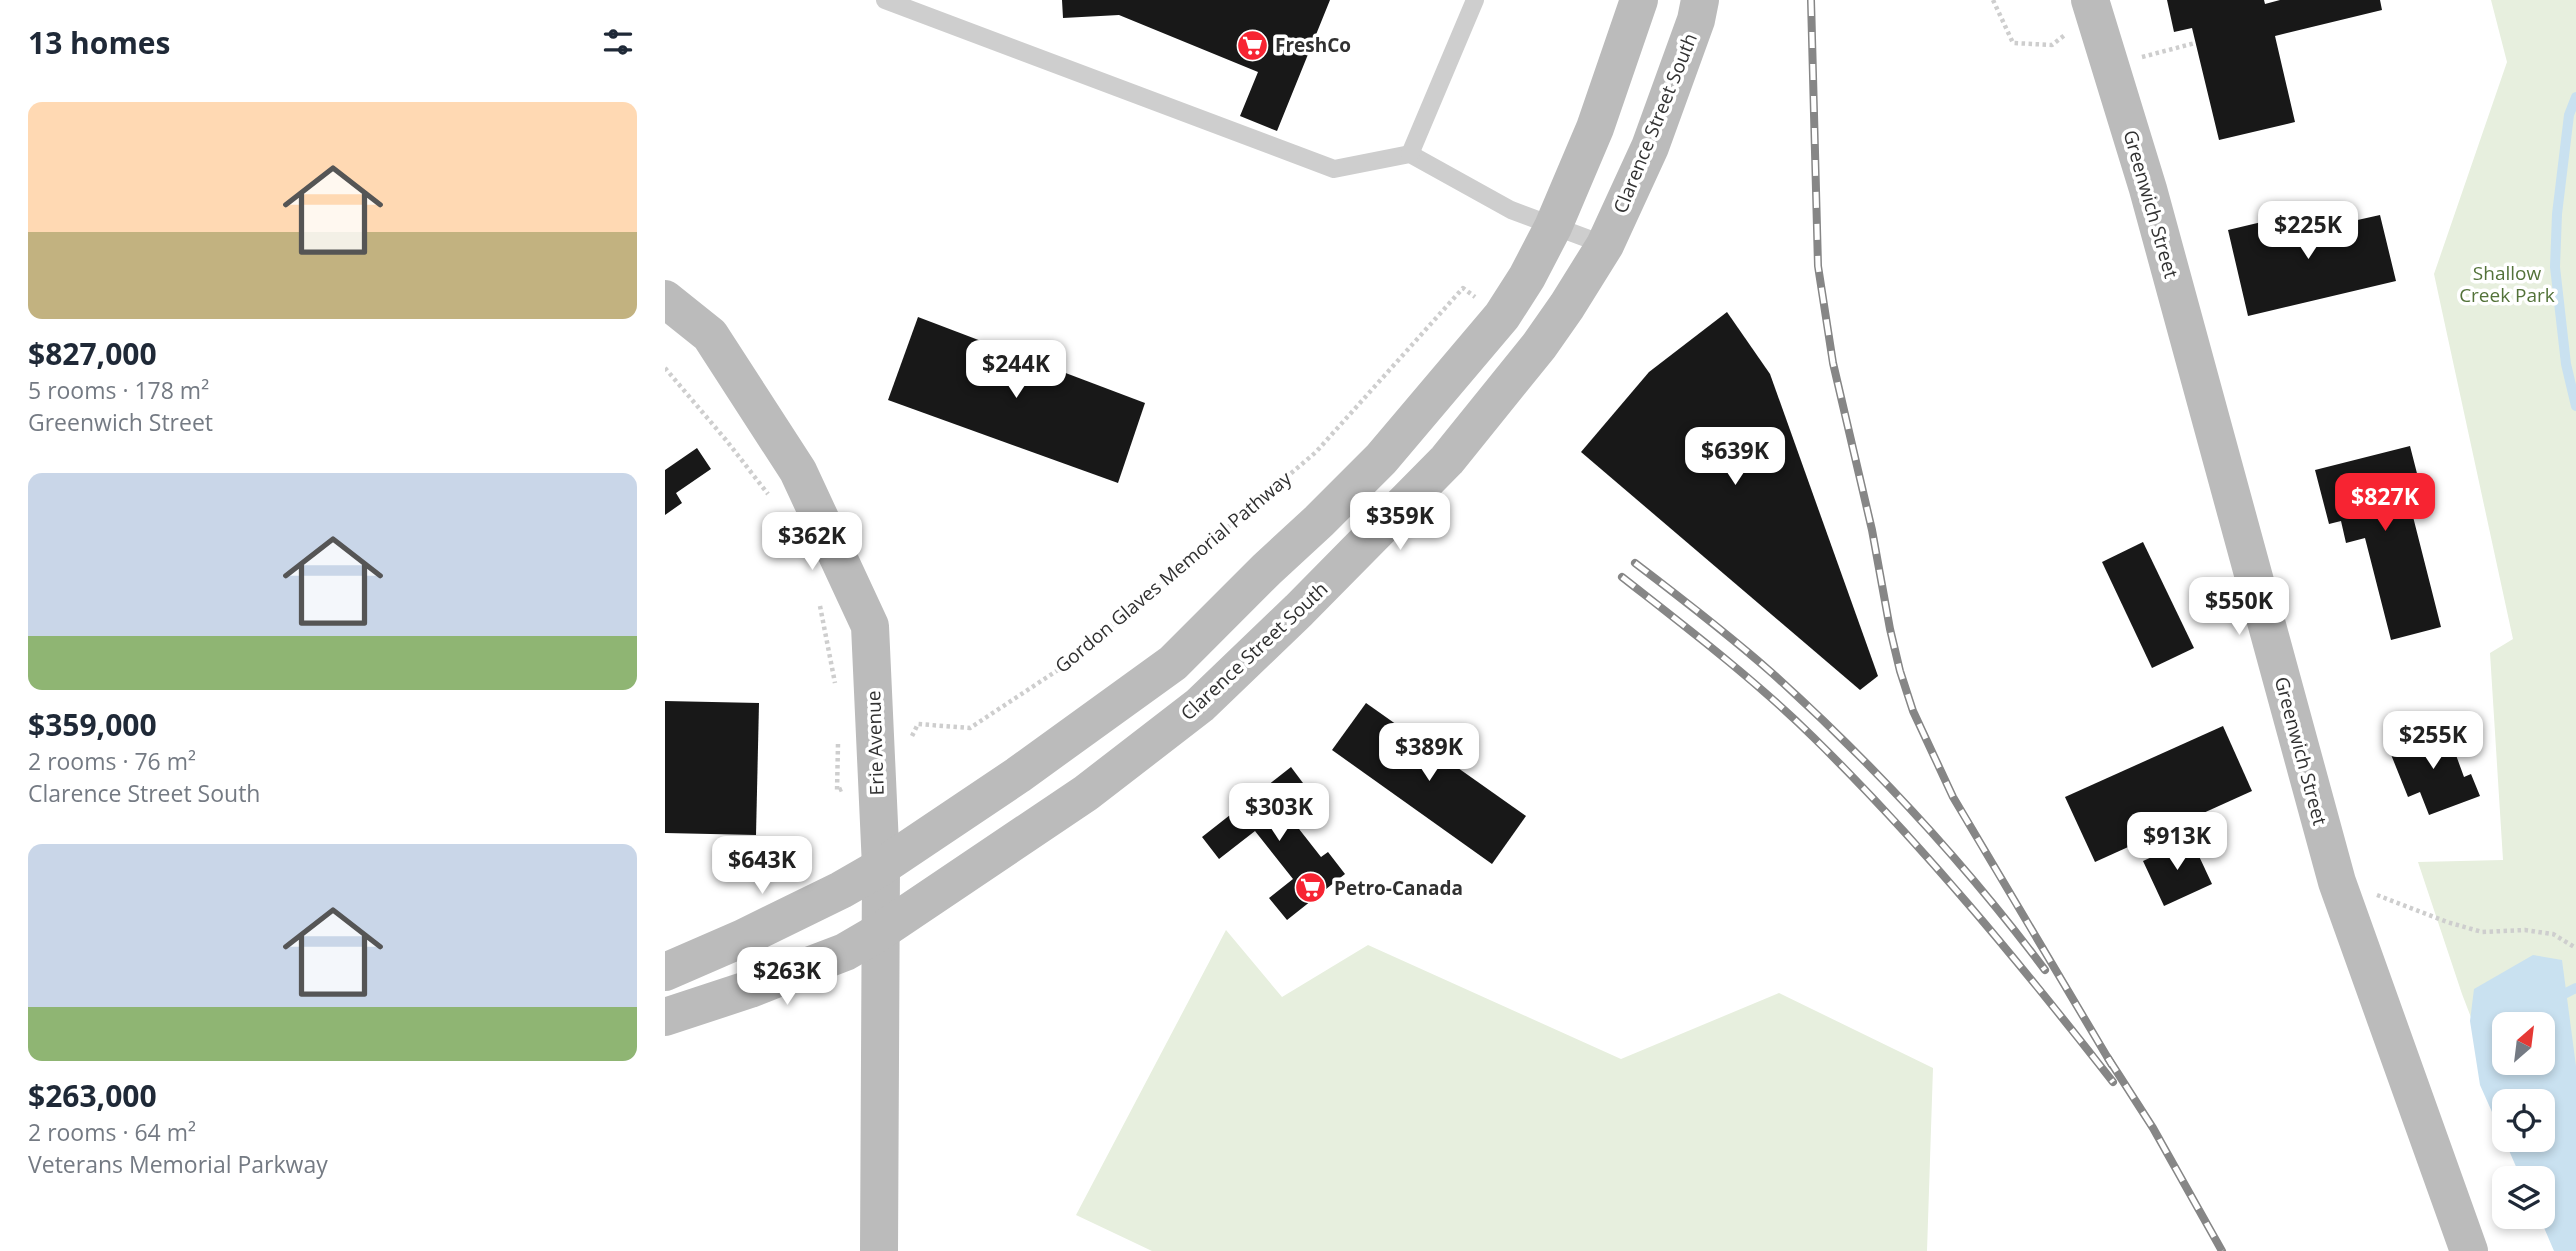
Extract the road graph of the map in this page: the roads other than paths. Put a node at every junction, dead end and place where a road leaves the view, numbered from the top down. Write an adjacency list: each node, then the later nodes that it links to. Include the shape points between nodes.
1 (885, 0): 6 (lane, via 1334,169)
2 (1475, 0): 6 (lane)
3 (1639, 0): 7 (main road, via 1595,128)
4 (1700, 0): 8 (main road, Clarence Street South, via 1650,147)
5 (2091, 7): 15 (main road, Greenwich Street, via 2148,189 2337,882)
6 (1410, 154): 7 (lane, via 1511,210)
7 (1553, 227): 8 (lane); 10 (main road, via 1502,316 1381,459 1173,663)
8 (1605, 246): 11 (main road, Clarence Street South, via 1539,346 1447,460 1353,559 1210,695 1086,793)
9 (665, 299): 10 (main road, Erie Avenue, via 710,335 798,471 870,626)
10 (881, 867): 11 (main road, Erie Avenue); 12 (main road, via 741,939)
11 (881, 932): 13 (main road, Clarence Street South, via 810,966); 14 (main road, Erie Avenue)
12 (665, 972)
13 (665, 1017)
14 (879, 1251)
15 (2469, 1251)

